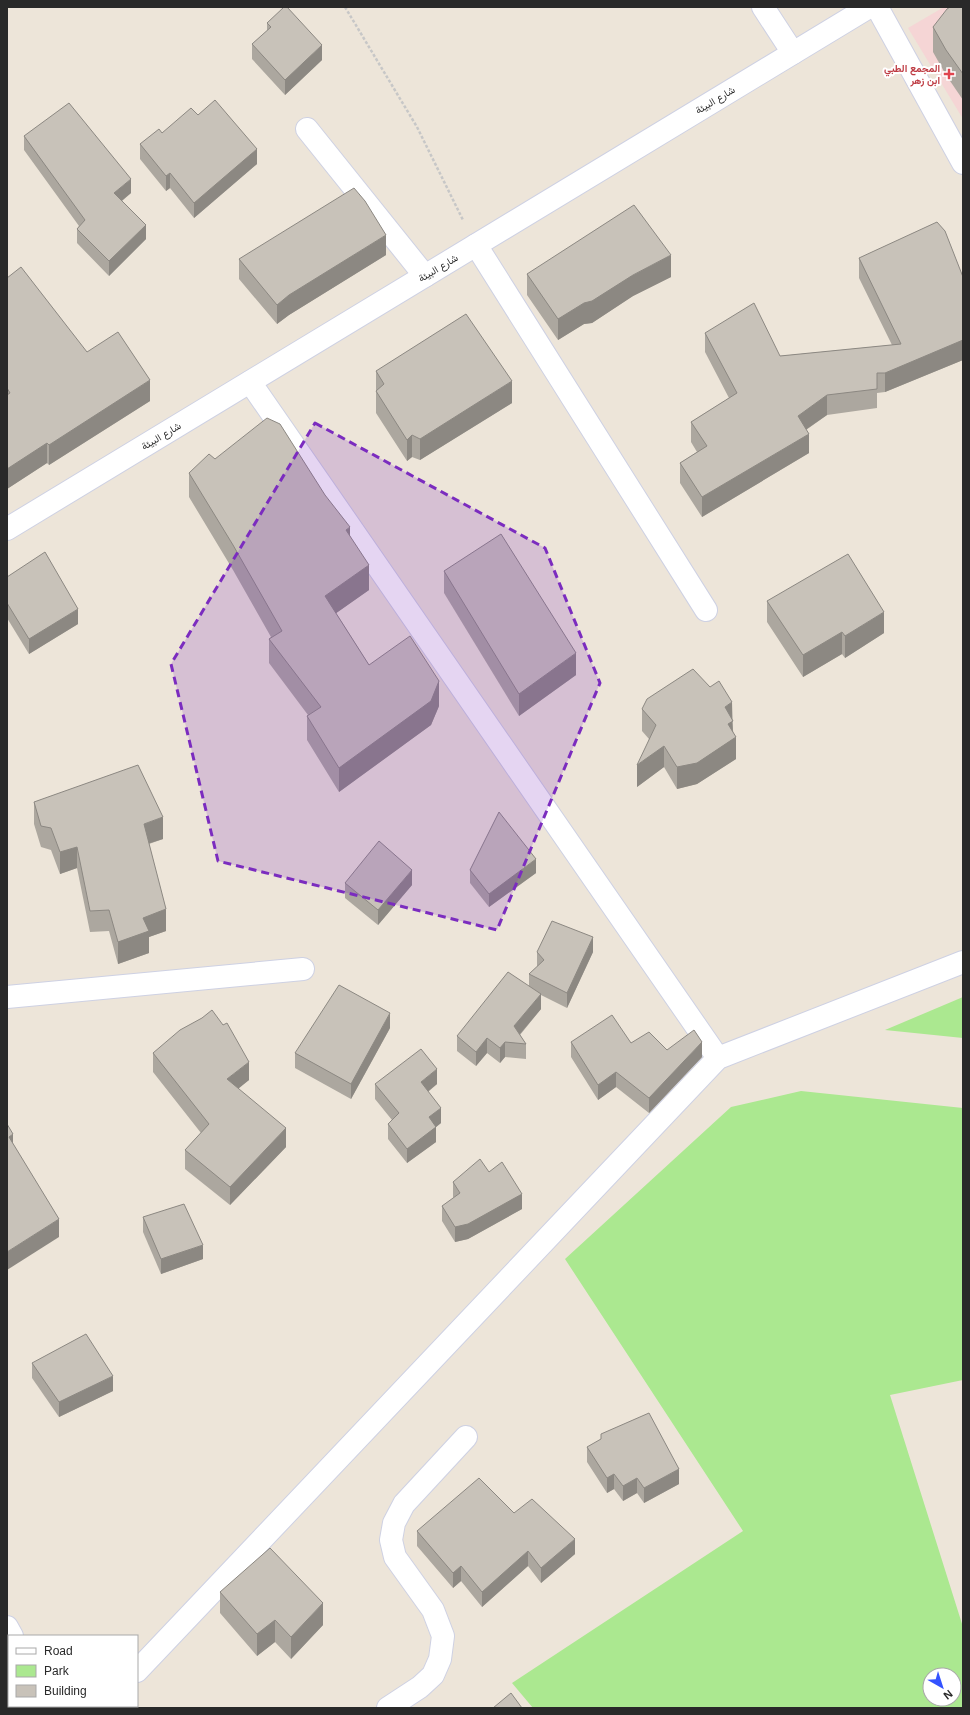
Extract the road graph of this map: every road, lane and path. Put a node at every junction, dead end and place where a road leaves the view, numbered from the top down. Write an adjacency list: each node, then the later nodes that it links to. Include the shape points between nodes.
1 (345, 7): 8 (path, via 417,127)
2 (763, 7): 5 (street)
3 (869, 7): 5 (street, شارع البيئة)
4 (877, 7): 7 (street)
5 (793, 53): 8 (street, شارع البيئة)
6 (307, 129): 9 (street)
7 (963, 163)
8 (476, 245): 9 (street, شارع البيئة); 12 (street)
9 (425, 276): 10 (street, شارع البيئة)
10 (250, 382): 11 (street, شارع البيئة); 16 (street)
11 (7, 530)
12 (706, 610)
13 (963, 962): 16 (street)
14 (303, 969): 15 (street)
15 (7, 997)
16 (718, 1058): 18 (street)
17 (466, 1437): 19 (street, via 404,1504 394,1523 391,1540 395,1557 432,1610 443,1636 440,1659 433,1676 420,1688)
18 (138, 1670)
19 (388, 1708)

